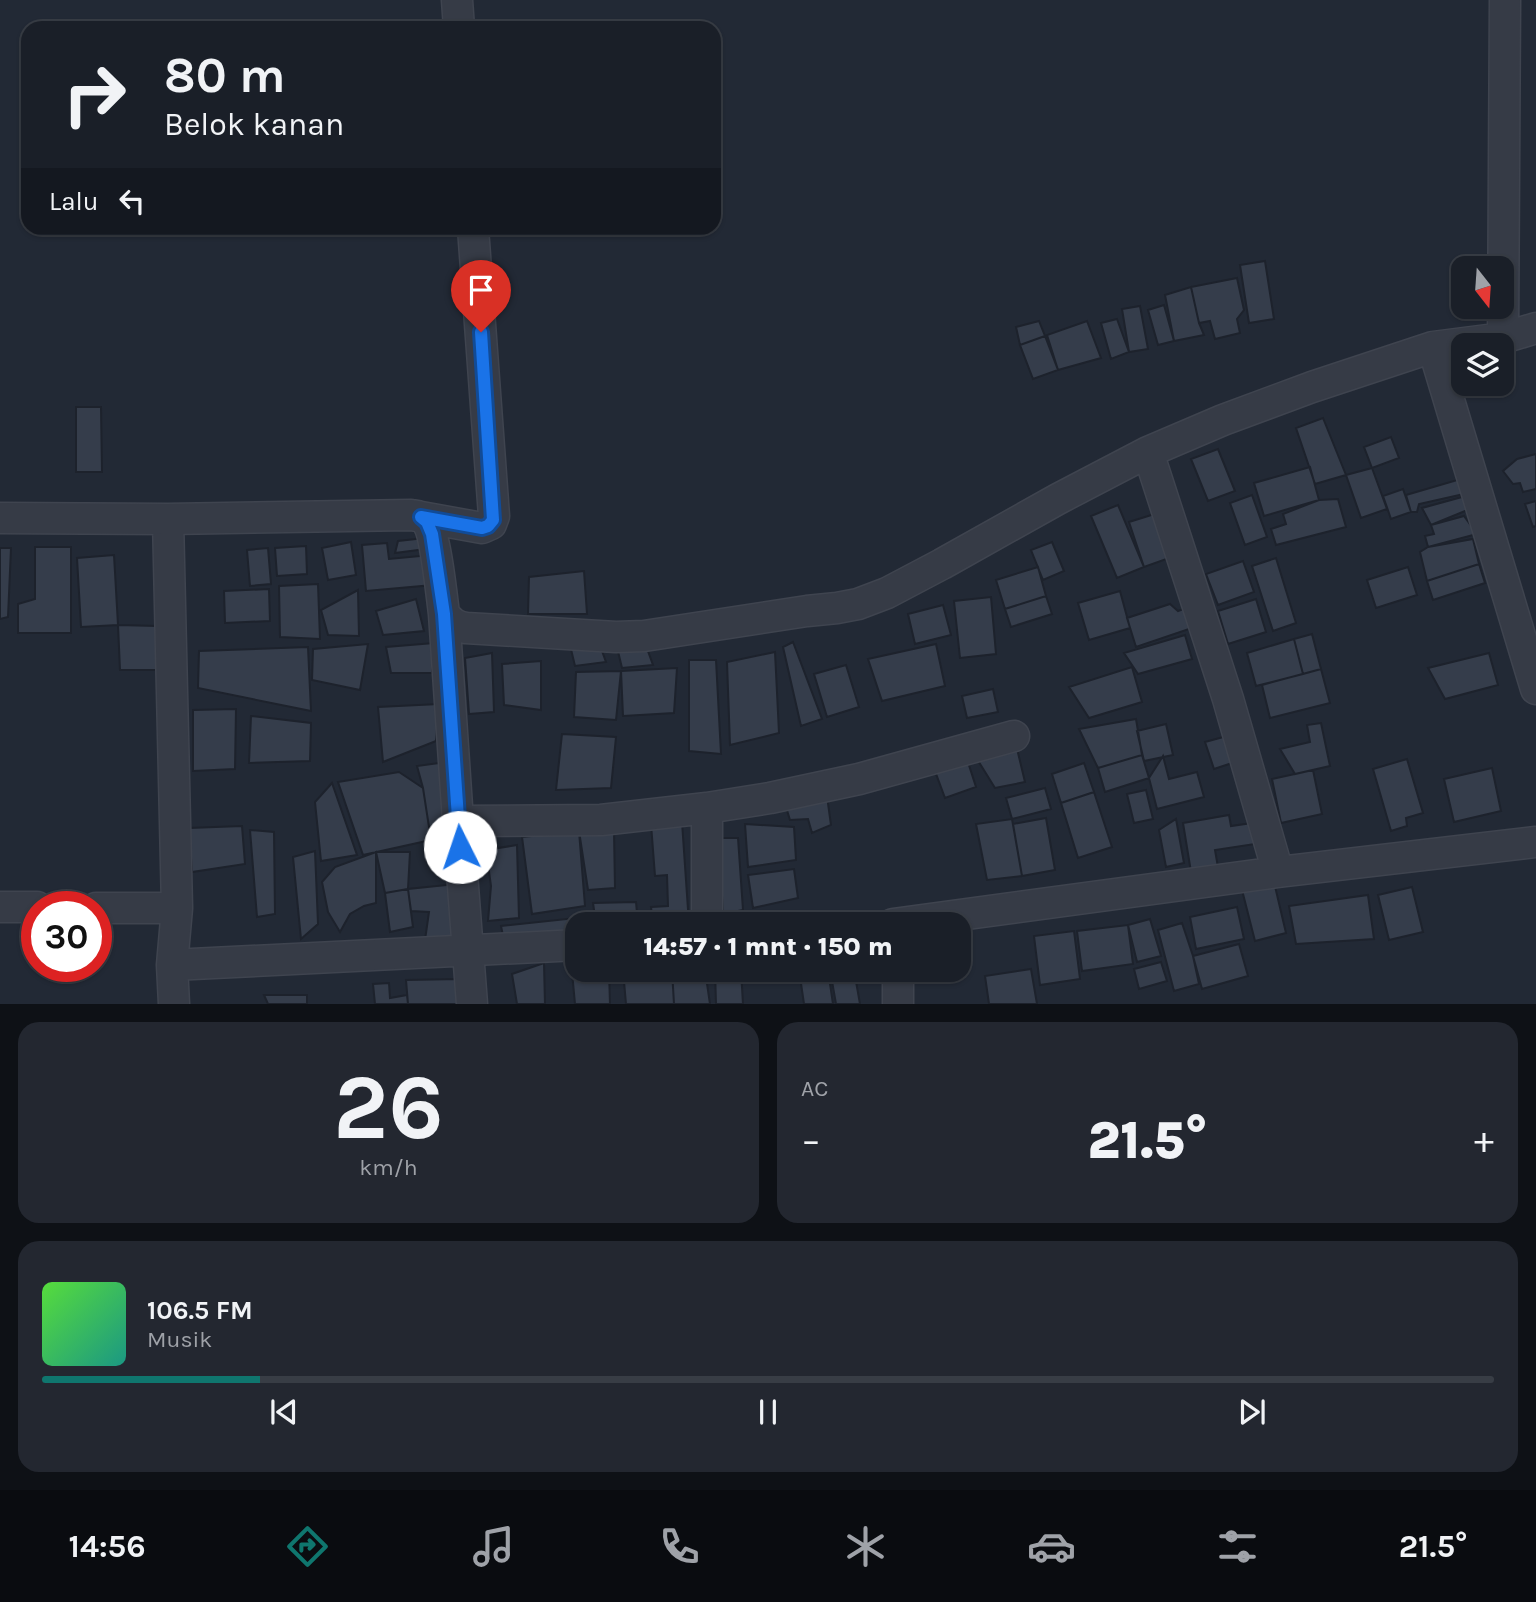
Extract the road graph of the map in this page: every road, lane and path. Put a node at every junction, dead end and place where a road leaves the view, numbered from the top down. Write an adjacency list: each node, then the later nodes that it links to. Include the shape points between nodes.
1 (457, 0): 3 (street)
2 (1505, 0): 6 (street)
3 (458, 21)
4 (474, 235): 11 (street, via 494,516 491,524 482,528)
5 (1536, 328): 7 (street)
6 (1503, 333)
7 (1514, 335)
8 (1451, 345): 9 (street)
9 (1433, 347): 10 (street, via 1312,387); 15 (street)
10 (1148, 452): 14 (street, via 887,593 858,604 616,637 466,628 450,622); 20 (street)
11 (421, 517): 13 (street); 14 (street, via 432,534)
12 (0, 518): 13 (street)
13 (168, 519): 24 (street)
14 (444, 614): 18 (street)
15 (1536, 689)
16 (1014, 736): 17 (street, via 859,779)
17 (707, 808): 18 (street, via 601,820); 25 (street)
18 (458, 821): 28 (street)
19 (1536, 842): 20 (street)
20 (1278, 872): 26 (street)
21 (0, 907): 22 (street)
22 (21, 908)
23 (112, 908): 24 (street)
24 (177, 908): 29 (street)
25 (707, 912)
26 (971, 914)
27 (565, 946): 28 (street)
28 (468, 951): 29 (street); 32 (street)
29 (172, 965): 31 (street)
30 (898, 982): 33 (street)
31 (174, 1003)
32 (472, 1003)
33 (898, 1003)

